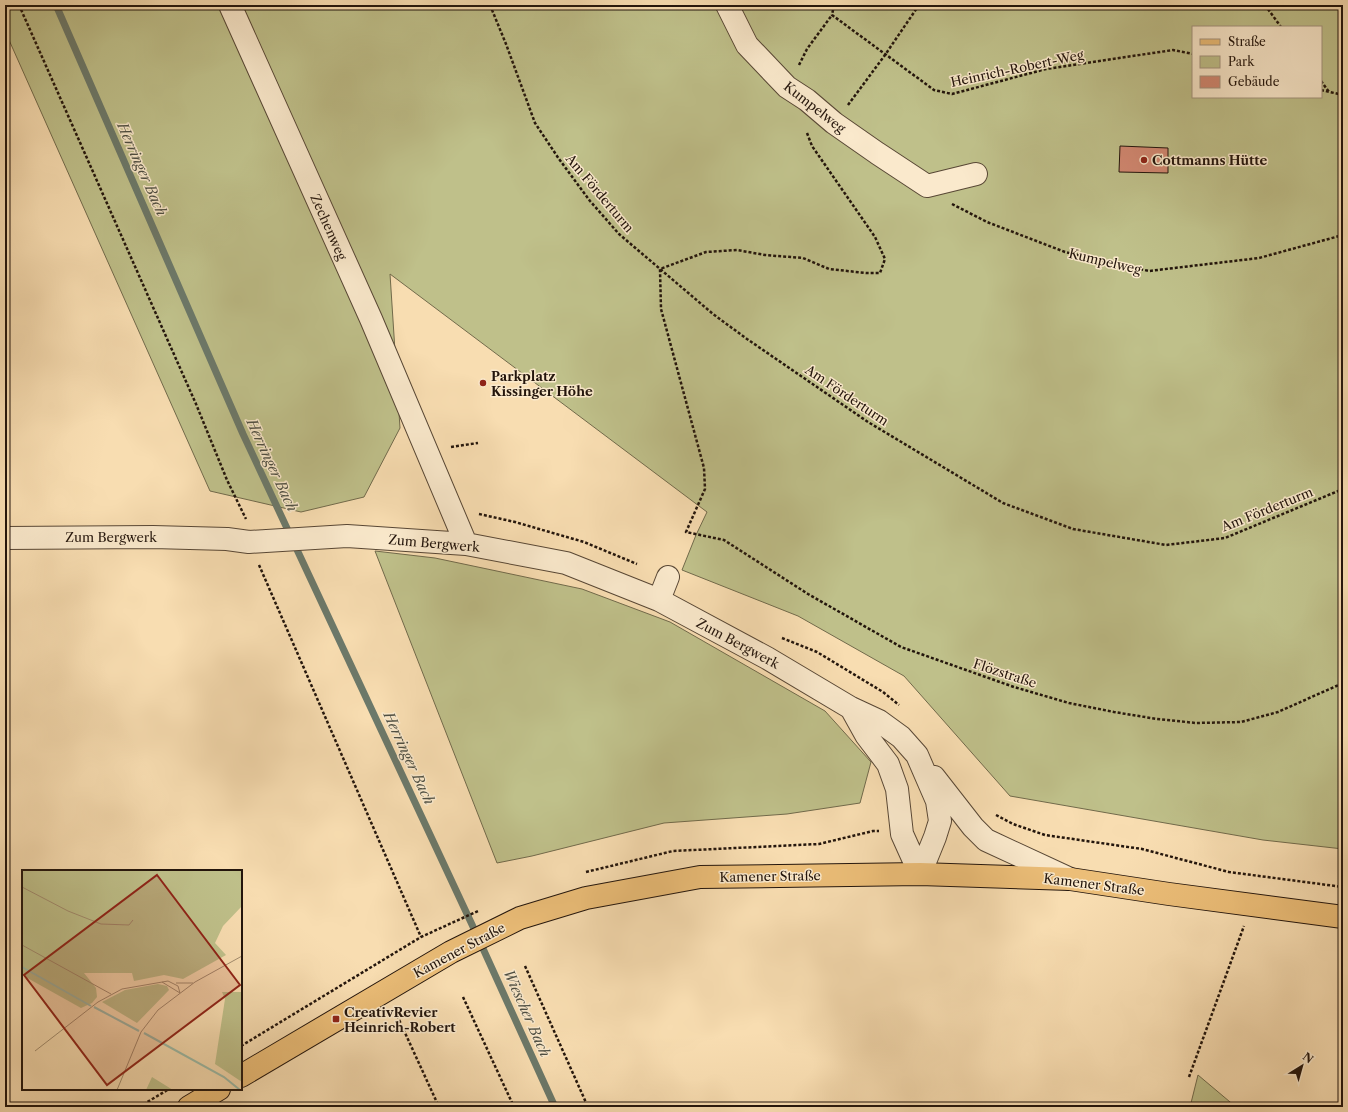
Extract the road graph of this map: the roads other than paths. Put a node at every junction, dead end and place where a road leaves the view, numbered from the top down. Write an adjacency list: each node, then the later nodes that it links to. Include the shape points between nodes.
1 (230, 5): 5 (street, Zechenweg, via 371,319)
2 (727, 5): 3 (street, Kumpelweg, via 747,45 787,86 877,153 927,186)
3 (976, 174)
4 (5, 538): 5 (street, Zum Bergwerk, via 153,537 253,542 347,536)
5 (466, 544): 7 (street, Zum Bergwerk, via 566,563)
6 (668, 577): 7 (street)
7 (659, 600): 8 (street, Zum Bergwerk, via 767,658)
8 (851, 708): 9 (street, Zum Bergwerk, via 878,721 901,737); 10 (street, via 866,735 888,764 897,789 902,834)
9 (917, 755): 10 (street, Zum Bergwerk, via 937,801 940,821); 11 (street, Zum Bergwerk, via 986,840)
10 (920, 874): 11 (main road, Kamener Straße); 13 (main road, Kamener Straße, via 700,878 586,898 520,918 451,952)
11 (1070, 879): 12 (main road, Kamener Straße)
12 (1343, 917)
13 (242, 1075)
14 (217, 1090): 15 (main road)
15 (189, 1107)

